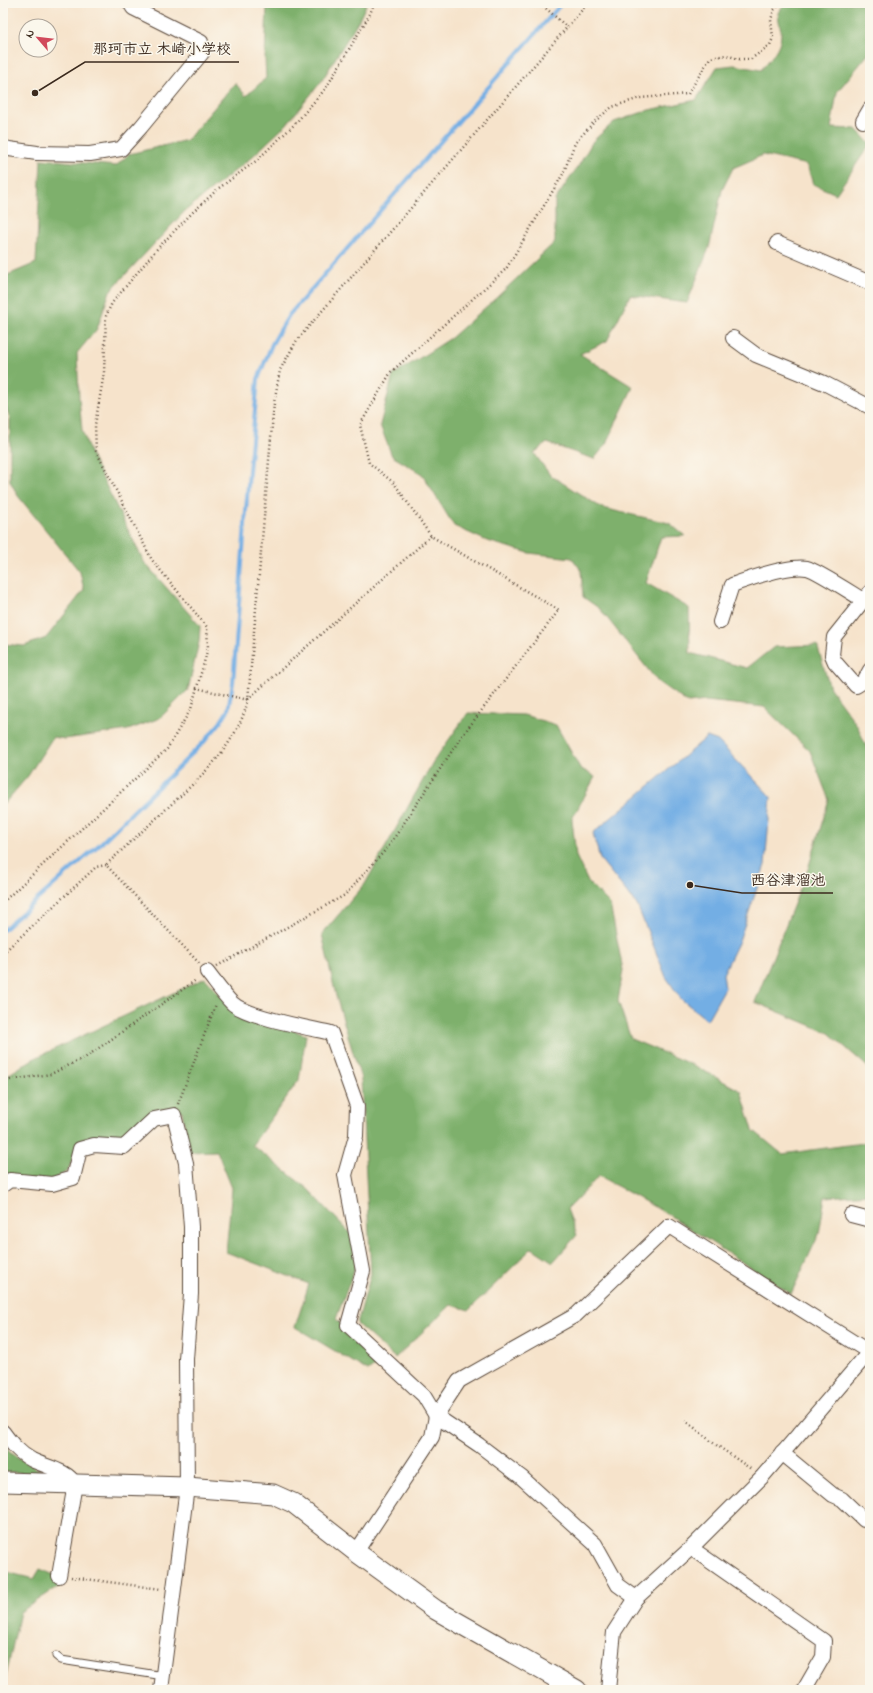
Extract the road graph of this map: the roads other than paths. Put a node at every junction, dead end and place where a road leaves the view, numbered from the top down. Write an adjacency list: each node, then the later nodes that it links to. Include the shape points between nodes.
1 (130, 3): 2 (street, via 133,8 201,42 202,53 141,127 121,149 90,154 37,153)
2 (3, 147)
3 (777, 243): 4 (street)
4 (870, 283)
5 (733, 338): 6 (street, via 756,354 824,383)
6 (870, 407)
7 (867, 596): 8 (street, via 808,568 797,568 759,575 732,585); 9 (street, via 834,637 832,655 856,686 864,681)
8 (720, 622)
9 (870, 670)
10 (207, 972): 15 (street, via 232,1004 248,1012 331,1033 357,1106 356,1136 345,1175 363,1271 348,1325 424,1396)
11 (3, 1186): 20 (street, via 10,1180 52,1184 73,1178 80,1149 94,1145 124,1147 154,1119 174,1115 186,1163 191,1227 191,1294 186,1359)
12 (851, 1215): 13 (street)
13 (870, 1220)
14 (870, 1352): 15 (street, via 669,1226 576,1315 459,1381); 17 (street)
15 (436, 1416): 23 (street, via 432,1437); 25 (street, via 521,1477 589,1538 595,1544 618,1586)
16 (3, 1432): 19 (street, via 14,1447 30,1460 71,1477)
17 (782, 1453): 21 (street); 22 (street)
18 (3, 1482): 19 (street)
19 (75, 1484): 20 (street); 24 (street)
20 (188, 1487): 23 (street, via 272,1494 292,1503); 27 (street)
21 (864, 1520)
22 (691, 1548): 25 (street); 30 (street, via 824,1640 823,1657)
23 (356, 1552): 28 (street, via 436,1610)
24 (59, 1576)
25 (636, 1598): 29 (street, via 614,1632)
26 (56, 1656): 27 (lane, via 62,1660)
27 (163, 1683)
28 (577, 1690)
29 (608, 1690)
30 (804, 1690)

